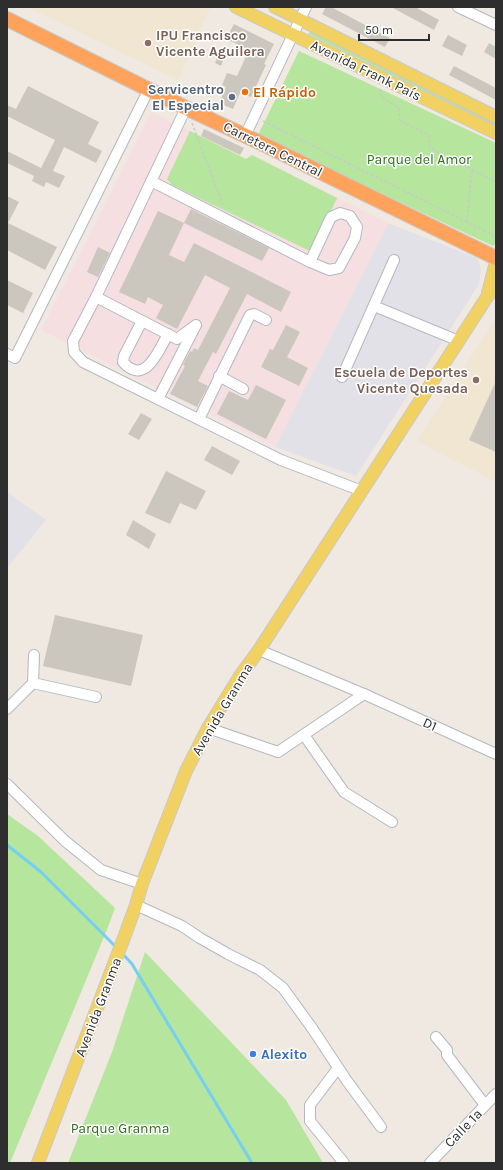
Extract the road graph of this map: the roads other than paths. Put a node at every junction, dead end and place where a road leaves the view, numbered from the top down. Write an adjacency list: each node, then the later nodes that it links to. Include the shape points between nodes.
1 (236, 7): 8 (main road, Avenida Frank País)
2 (274, 7): 6 (main road, Avenida Frank País)
3 (306, 7): 6 (street)
4 (458, 7): 7 (street)
5 (7, 19): 9 (highway, Carretera Central)
6 (300, 19): 8 (street); 11 (main road, Avenida Frank País)
7 (496, 25)
8 (293, 35): 12 (main road, Avenida Frank País); 13 (street)
9 (149, 89): 10 (highway, Carretera Central); 27 (street, via 15,358)
10 (186, 108): 13 (highway, Carretera Central); 14 (street)
11 (496, 117)
12 (496, 133)
13 (245, 136): 15 (highway, Carretera Central)
14 (151, 182): 17 (street); 21 (street)
15 (496, 258)
16 (394, 260): 22 (street)
17 (310, 262): 17 (street, via 329,270 339,268 355,238 357,227 350,216 340,213 331,217)
18 (496, 262): 20 (main road, Avenida Granma)
19 (496, 285): 20 (main road, Avenida Granma)
20 (487, 296): 26 (main road, Avenida Granma)
21 (96, 297): 24 (street); 31 (street, via 73,341 74,352 83,362)
22 (374, 306): 26 (street); 29 (street)
23 (266, 320): 28 (street, via 254,314 250,315)
24 (142, 321): 25 (street); 25 (street, via 124,356 128,368 139,370 149,366)
25 (172, 336): 31 (street, via 196,325)
26 (459, 341): 33 (main road, Avenida Granma)
27 (7, 354)
28 (219, 376): 30 (street); 32 (street)
29 (342, 377)
30 (243, 389)
31 (158, 399): 32 (street)
32 (198, 419): 33 (street, via 281,460)
33 (362, 491): 34 (main road, Avenida Granma)
34 (259, 650): 37 (street, D1); 40 (main road, Avenida Granma)
35 (34, 655): 36 (street)
36 (33, 683): 38 (street); 39 (street)
37 (364, 694): 41 (street); 42 (street, D1)
38 (96, 697)
39 (7, 709)
40 (208, 728): 41 (street, via 278,752); 45 (main road, Avenida Granma, via 186,771)
41 (304, 735): 44 (street, via 344,792)
42 (496, 754)
43 (7, 784): 45 (street, via 65,841 101,870)
44 (392, 822)
45 (142, 884): 46 (main road, Avenida Granma)
46 (136, 905): 48 (street, via 182,926 222,951 260,970 283,988); 52 (main road, Avenida Granma)
47 (436, 1037): 50 (street)
48 (338, 1068): 51 (street); 53 (street, via 310,1105 310,1121)
49 (496, 1094): 50 (street, Calle 1ª)
50 (485, 1105): 54 (street, Calle 1ª)
51 (381, 1127)
52 (38, 1163)
53 (344, 1163)
54 (430, 1163)

